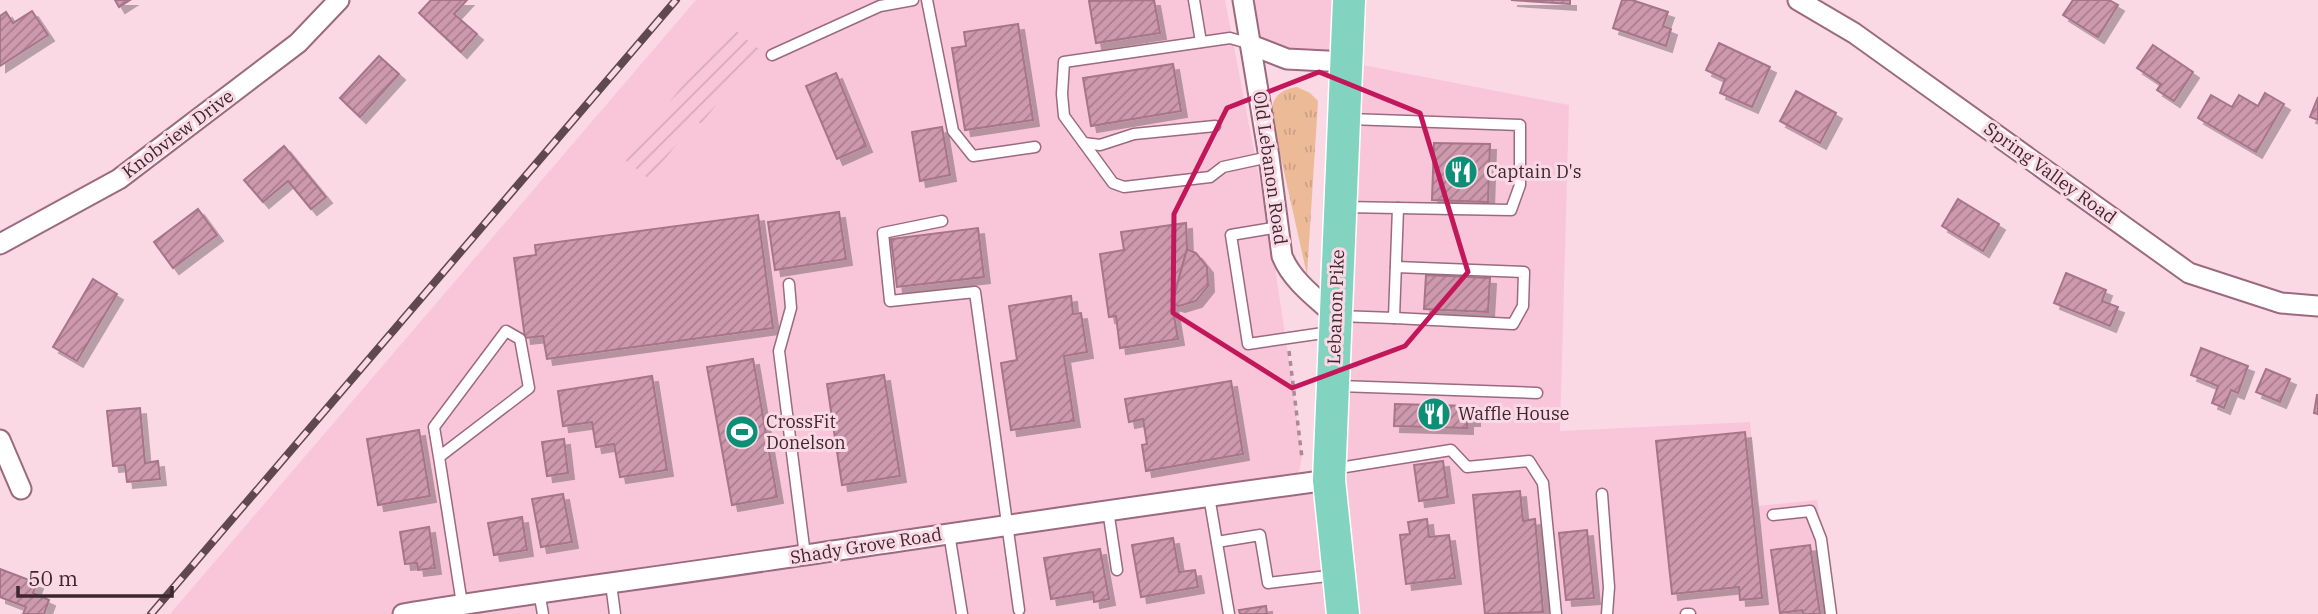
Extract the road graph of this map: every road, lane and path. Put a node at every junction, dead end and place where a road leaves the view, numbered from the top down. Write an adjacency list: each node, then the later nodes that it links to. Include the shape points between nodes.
1 (339, 0): 21 (street, Knobview Drive, via 298,43 119,179)
2 (913, 0): 10 (lane, via 880,6)
3 (928, 0): 15 (lane, via 953,131 974,156)
4 (1194, 0): 8 (lane)
5 (1243, 0): 9 (street, Old Lebanon Road)
6 (1349, 0): 11 (main road, Lebanon Pike)
7 (1798, 0): 24 (street, Spring Valley Road, via 1854,33 2189,273 2281,303)
8 (1201, 42): 9 (lane, via 1230,38); 14 (lane, via 1064,62 1065,116)
9 (1251, 45): 11 (street, via 1287,59); 16 (street, Old Lebanon Road)
10 (772, 55)
11 (1346, 62): 12 (main road, Lebanon Pike)
12 (1344, 119): 17 (main road, Lebanon Pike); 18 (lane, via 1520,125 1520,185 1511,210)
13 (1215, 126): 14 (lane, via 1134,134 1100,145)
14 (1083, 143): 16 (lane, via 1113,183 1124,187 1210,177 1223,167)
15 (1035, 147)
16 (1269, 158): 20 (street, Old Lebanon Road)
17 (1340, 207): 18 (lane); 26 (main road, Lebanon Pike)
18 (1398, 208): 22 (lane)
19 (942, 221): 38 (lane, via 883,233 890,301 975,292)
20 (1279, 227): 26 (street, Old Lebanon Road, via 1287,268); 27 (lane, via 1231,235 1248,344)
21 (0, 244)
22 (1396, 267): 25 (lane); 25 (lane, via 1524,272 1523,306 1513,324)
23 (789, 284): 41 (lane, via 791,308 779,352)
24 (2318, 306)
25 (1394, 318): 26 (lane)
26 (1335, 323): 27 (lane); 28 (main road, Lebanon Pike)
27 (1287, 338): 32 (path)
28 (1333, 385): 29 (lane); 32 (main road, Lebanon Pike)
29 (1537, 393)
30 (0, 440): 33 (street)
31 (439, 457): 31 (lane, via 529,388 520,339 506,331 435,427); 46 (lane)
32 (1320, 469): 35 (street, Shady Grove Road); 43 (main road, Lebanon Pike); 54 (lane, via 1451,450 1467,467 1529,461 1543,483)
33 (21, 489)
34 (1602, 494): 55 (lane, via 1609,587)
35 (1209, 496): 36 (street, Shady Grove Road); 40 (lane)
36 (1108, 509): 38 (street, Shady Grove Road); 42 (lane)
37 (1773, 515): 56 (lane, via 1810,512 1821,539)
38 (1006, 524): 39 (street, Shady Grove Road); 47 (lane)
39 (949, 533): 41 (street, Shady Grove Road); 51 (lane)
40 (1217, 542): 43 (lane, via 1260,535 1268,583); 52 (lane)
41 (805, 555): 44 (street, Shady Grove Road)
42 (1117, 570)
43 (1338, 574): 53 (main road, Lebanon Pike)
44 (611, 584): 45 (street, Shady Grove Road); 50 (lane)
45 (539, 592): 46 (street, Shady Grove Road); 49 (lane)
46 (462, 604): 48 (street, Shady Grove Road)
47 (1019, 610)
48 (403, 614)
49 (543, 614)
50 (615, 614)
51 (962, 614)
52 (1229, 614)
53 (1343, 614)
54 (1556, 614)
55 (1606, 614)
56 (1831, 614)

